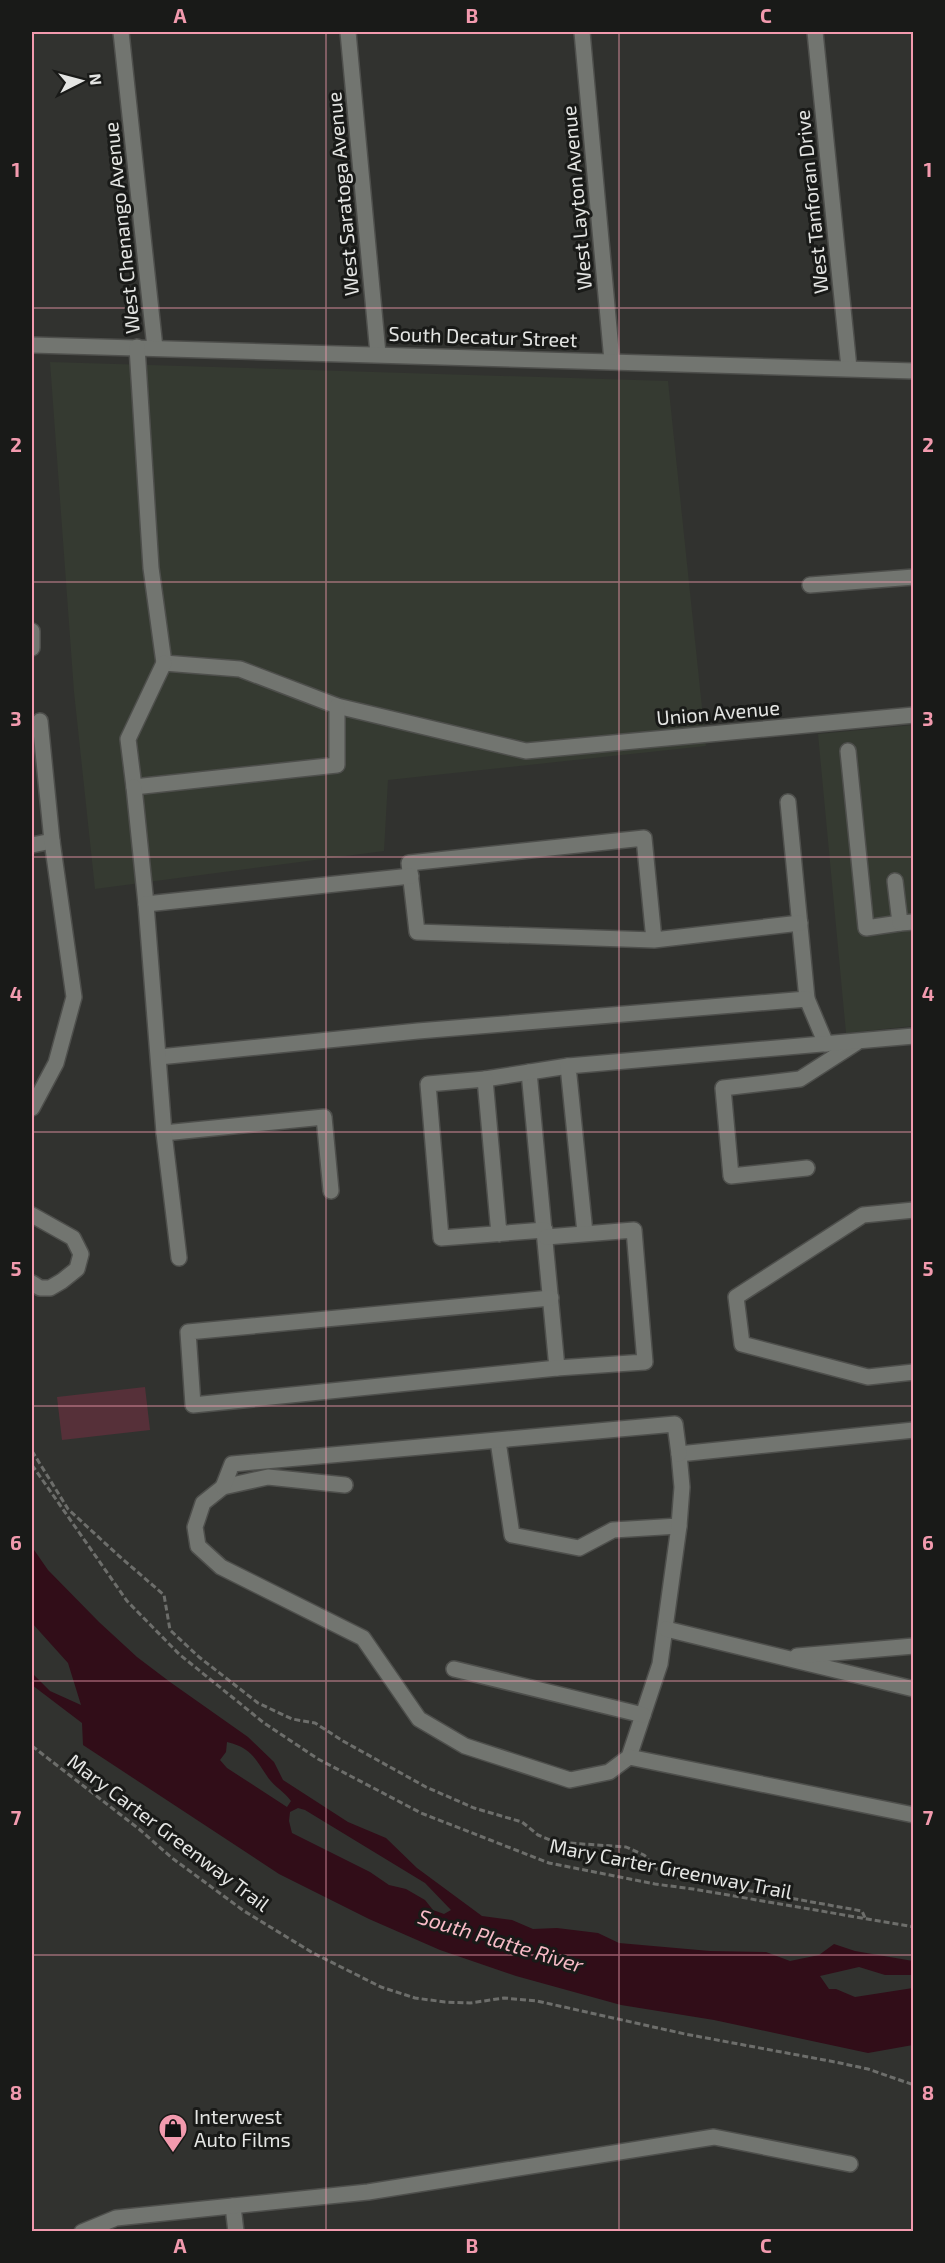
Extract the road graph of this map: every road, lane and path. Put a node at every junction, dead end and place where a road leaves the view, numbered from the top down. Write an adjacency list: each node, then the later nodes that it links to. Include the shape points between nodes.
1 (121, 32): 7 (street, West Chenango Avenue)
2 (348, 32): 8 (street, West Saratoga Avenue)
3 (582, 32): 9 (street, West Layton Avenue)
4 (815, 32): 10 (street, West Tanforan Drive)
5 (32, 345): 6 (street, South Decatur Street)
6 (136, 347): 7 (street, South Decatur Street); 16 (street, via 150,568)
7 (155, 348): 8 (street, South Decatur Street)
8 (378, 354): 9 (street, South Decatur Street)
9 (612, 361): 10 (street, South Decatur Street)
10 (849, 368): 11 (street, South Decatur Street)
11 (914, 371)
12 (914, 576): 13 (street)
13 (810, 585)
14 (32, 631): 15 (street)
15 (32, 648)
16 (164, 663): 17 (street, Union Avenue, via 240,669); 21 (street, via 128,739)
17 (337, 706): 18 (street, Union Avenue, via 526,751); 21 (street, via 337,765)
18 (914, 715)
19 (40, 721): 23 (street)
20 (848, 751): 28 (street, via 866,928)
21 (134, 787): 27 (street)
22 (788, 802): 29 (street)
23 (52, 841): 24 (street); 39 (street, via 74,997 56,1063)
24 (32, 845)
25 (411, 876): 27 (street); 30 (street, via 417,932); 30 (street, via 410,863 644,838)
26 (895, 881): 28 (street)
27 (146, 904): 35 (street)
28 (907, 922)
29 (800, 923): 30 (street); 31 (street)
30 (654, 940)
31 (807, 999): 34 (street); 35 (street)
32 (914, 1036): 33 (street)
33 (858, 1041): 34 (street); 41 (street, via 800,1078 723,1088 731,1176)
34 (826, 1044): 36 (street)
35 (159, 1057): 40 (street)
36 (568, 1066): 37 (street); 45 (street)
37 (529, 1072): 38 (street); 47 (street)
38 (485, 1079): 46 (street); 46 (street, via 428,1084 441,1238)
39 (32, 1108)
40 (164, 1133): 42 (street, via 324,1117); 48 (street)
41 (807, 1168)
42 (331, 1191)
43 (914, 1210): 52 (street, via 862,1215 736,1297 742,1344 867,1377)
44 (32, 1215): 49 (street, via 73,1238 81,1254 77,1269 62,1281 50,1288)
45 (585, 1233): 47 (street); 51 (street, via 634,1230 645,1362)
46 (499, 1234): 47 (street)
47 (545, 1234): 50 (street)
48 (179, 1258)
49 (32, 1283)
50 (551, 1298): 51 (street); 51 (street, via 188,1332 193,1405)
51 (557, 1368)
52 (914, 1372)
53 (914, 1430): 56 (street)
54 (498, 1441): 56 (street, via 675,1424); 59 (street, via 232,1464); 60 (street, via 512,1535 579,1548 613,1530)
55 (32, 1452): 70 (path, via 68,1509 164,1595 170,1630 258,1703 292,1719 315,1723 426,1787 474,1808 522,1822 555,1842 626,1847 673,1877 862,1911)
56 (679, 1454): 60 (street)
57 (32, 1465): 70 (path, Mary Carter Greenway Trail, via 128,1601 179,1654 264,1723 318,1759 421,1813 549,1863)
58 (345, 1485): 59 (street, via 268,1477)
59 (223, 1487): 68 (street, via 203,1503 195,1527 198,1546 221,1567 363,1638 419,1719 465,1746 570,1780 609,1772)
60 (679, 1526): 61 (street)
61 (666, 1629): 63 (street); 66 (street, via 660,1664)
62 (914, 1646): 63 (street)
63 (782, 1657): 65 (street)
64 (454, 1669): 66 (street)
65 (914, 1689)
66 (643, 1715): 68 (street)
67 (32, 1746): 72 (path, Mary Carter Greenway Trail, via 244,1911 313,1953 381,1987 414,1998 445,2002 504,1998 537,2001 868,2069)
68 (628, 1756): 69 (street)
69 (914, 1815)
70 (866, 1920): 71 (path, Mary Carter Greenway Trail)
71 (914, 1927)
72 (914, 2085)
73 (850, 2164): 74 (street, via 714,2137 368,2192)
74 (233, 2206): 75 (street, via 116,2218); 76 (street)
75 (82, 2232)
76 (236, 2232)

